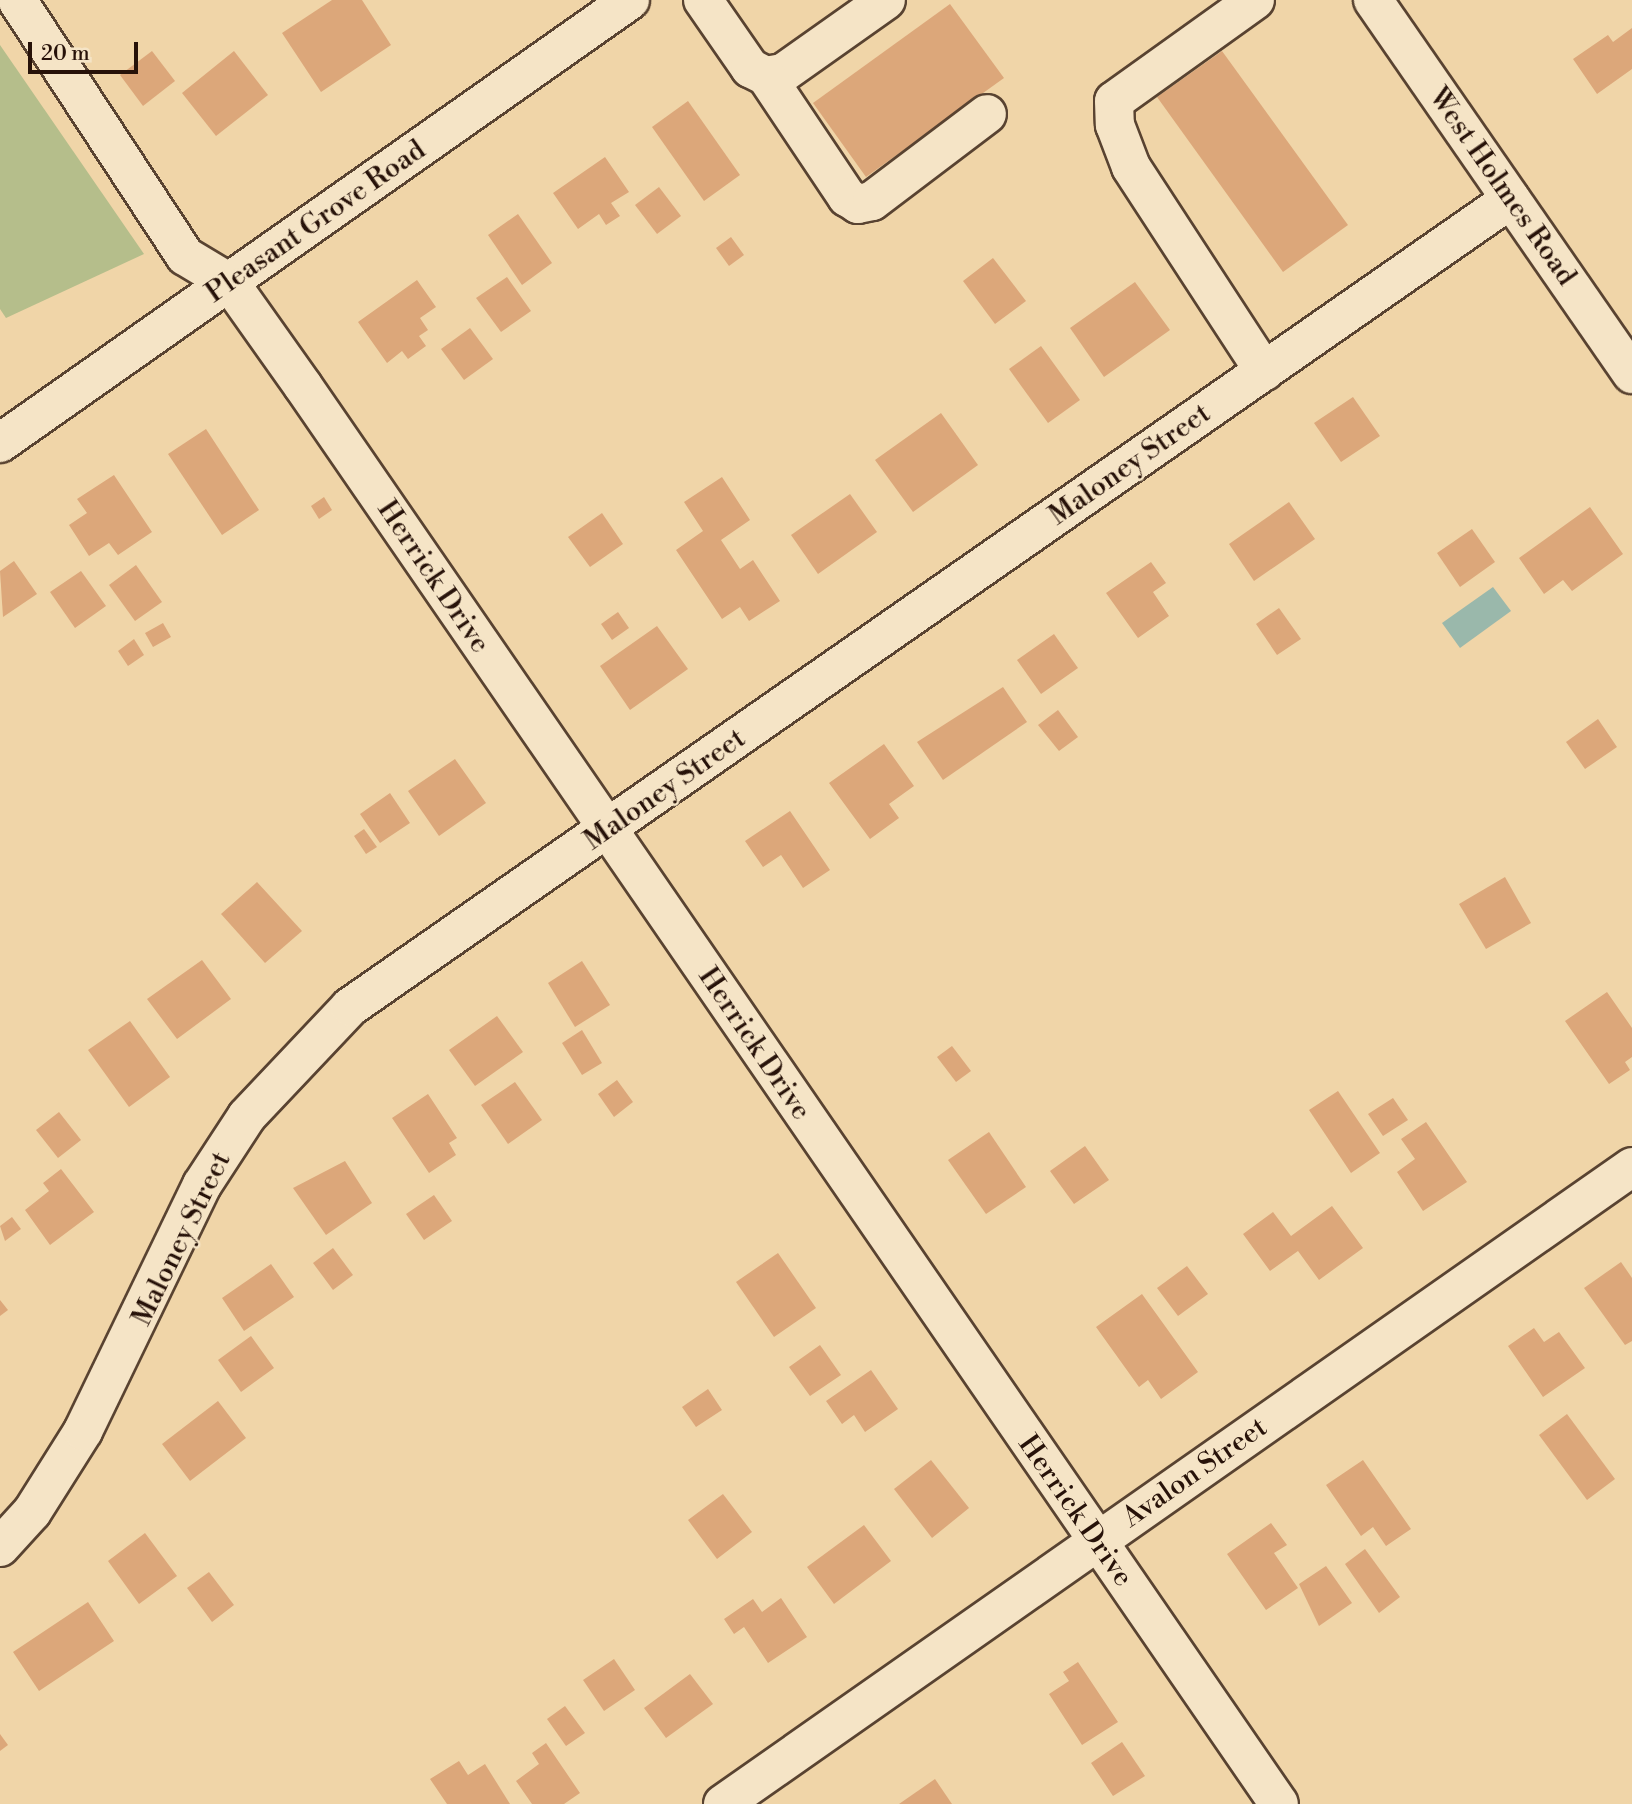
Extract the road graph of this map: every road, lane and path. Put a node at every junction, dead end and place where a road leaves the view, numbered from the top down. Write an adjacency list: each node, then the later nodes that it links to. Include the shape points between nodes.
1 (17, 0): 10 (street, via 185,256)
2 (630, 0): 10 (street, Pleasant Grove Road)
3 (703, 0): 7 (street, via 750,68)
4 (886, 0): 7 (street, via 783,73)
5 (1255, 0): 11 (street, via 1114,101 1115,125 1131,167)
6 (1373, 0): 9 (street, West Holmes Road)
7 (766, 76): 8 (street, via 847,197 859,204 872,201)
8 (986, 114)
9 (1511, 199): 11 (street, Maloney Street); 12 (street, West Holmes Road)
10 (230, 283): 13 (street, Pleasant Grove Road); 14 (street, Herrick Drive)
11 (1264, 371): 14 (street, Maloney Street)
12 (1632, 374)
13 (0, 443)
14 (607, 830): 16 (street, Herrick Drive); 17 (street, Maloney Street, via 350,1007 293,1060 202,1185 83,1431 32,1512)
15 (1632, 1167): 16 (street, Avalon Street)
16 (1096, 1543): 18 (street, Avalon Street); 19 (street, Herrick Drive)
17 (0, 1547)
18 (723, 1804)
19 (1279, 1804)

